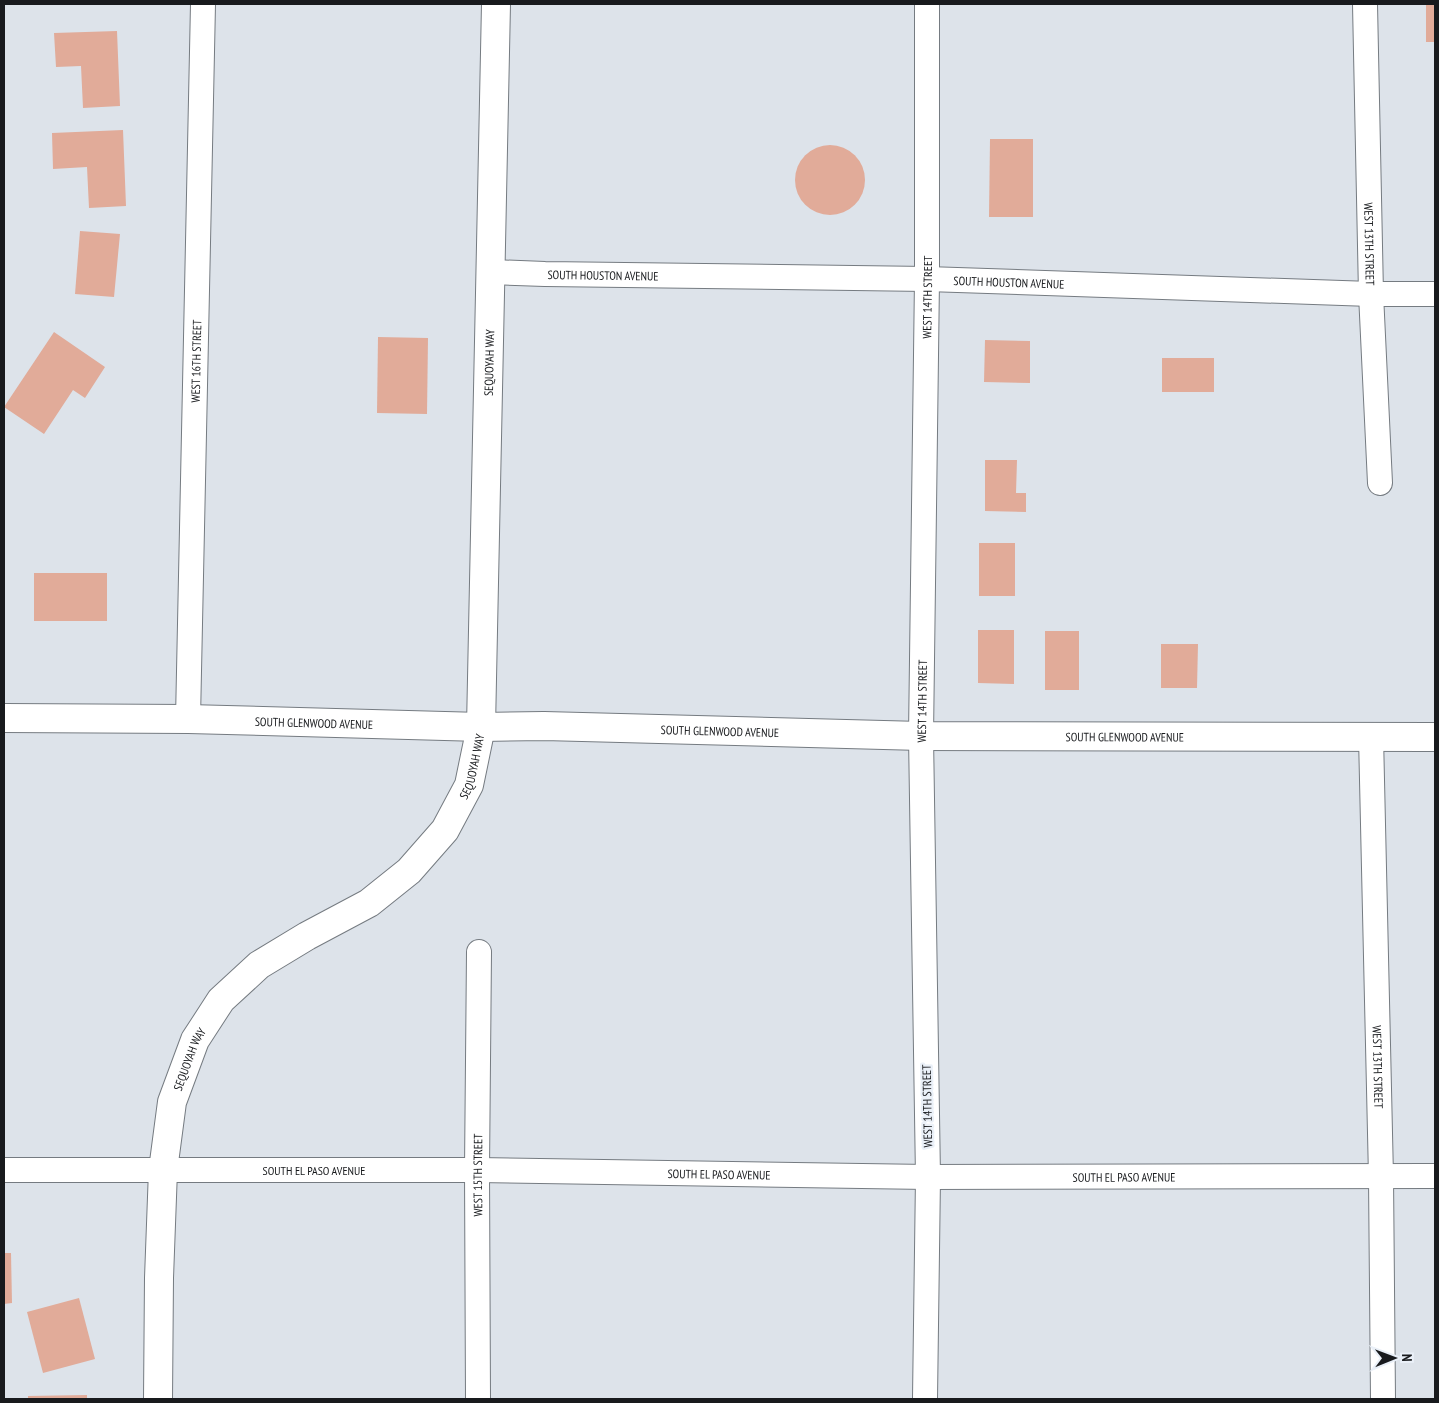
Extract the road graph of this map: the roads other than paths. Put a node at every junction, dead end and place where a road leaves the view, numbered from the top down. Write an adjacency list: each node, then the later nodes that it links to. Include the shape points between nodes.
1 (203, 4): 11 (street, WEST 16TH STREET)
2 (496, 4): 5 (street, SEQUOYAH WAY)
3 (927, 4): 6 (street, WEST 14TH STREET)
4 (1365, 4): 7 (street, WEST 13TH STREET)
5 (491, 272): 6 (street, SOUTH HOUSTON AVENUE); 12 (street, SEQUOYAH WAY)
6 (927, 279): 7 (street, SOUTH HOUSTON AVENUE); 13 (street, WEST 14TH STREET)
7 (1371, 294): 8 (street, SOUTH HOUSTON AVENUE); 9 (street, WEST 13TH STREET)
8 (1435, 294)
9 (1380, 483)
10 (4, 718): 11 (street, SOUTH GLENWOOD AVENUE)
11 (188, 719): 12 (street, SOUTH GLENWOOD AVENUE)
12 (481, 727): 13 (street, SOUTH GLENWOOD AVENUE); 18 (street, SEQUOYAH WAY, via 469,785 445,830 409,871 369,903 259,965 221,1000 195,1040 172,1102)
13 (921, 736): 14 (street, SOUTH GLENWOOD AVENUE); 21 (street, WEST 14TH STREET)
14 (1371, 736): 15 (street, SOUTH GLENWOOD AVENUE); 22 (street, WEST 13TH STREET)
15 (1435, 736)
16 (479, 952): 19 (street, WEST 15TH STREET)
17 (4, 1170): 18 (street, SOUTH EL PASO AVENUE)
18 (163, 1170): 19 (street, SOUTH EL PASO AVENUE); 23 (street, SEQUOYAH WAY)
19 (477, 1170): 21 (street, SOUTH EL PASO AVENUE); 24 (street, WEST 15TH STREET)
20 (1435, 1176): 22 (street, SOUTH EL PASO AVENUE)
21 (928, 1177): 22 (street, SOUTH EL PASO AVENUE); 25 (street, WEST 14TH STREET)
22 (1381, 1177): 26 (street, WEST 13TH STREET)
23 (158, 1399)
24 (478, 1399)
25 (925, 1399)
26 (1383, 1399)

